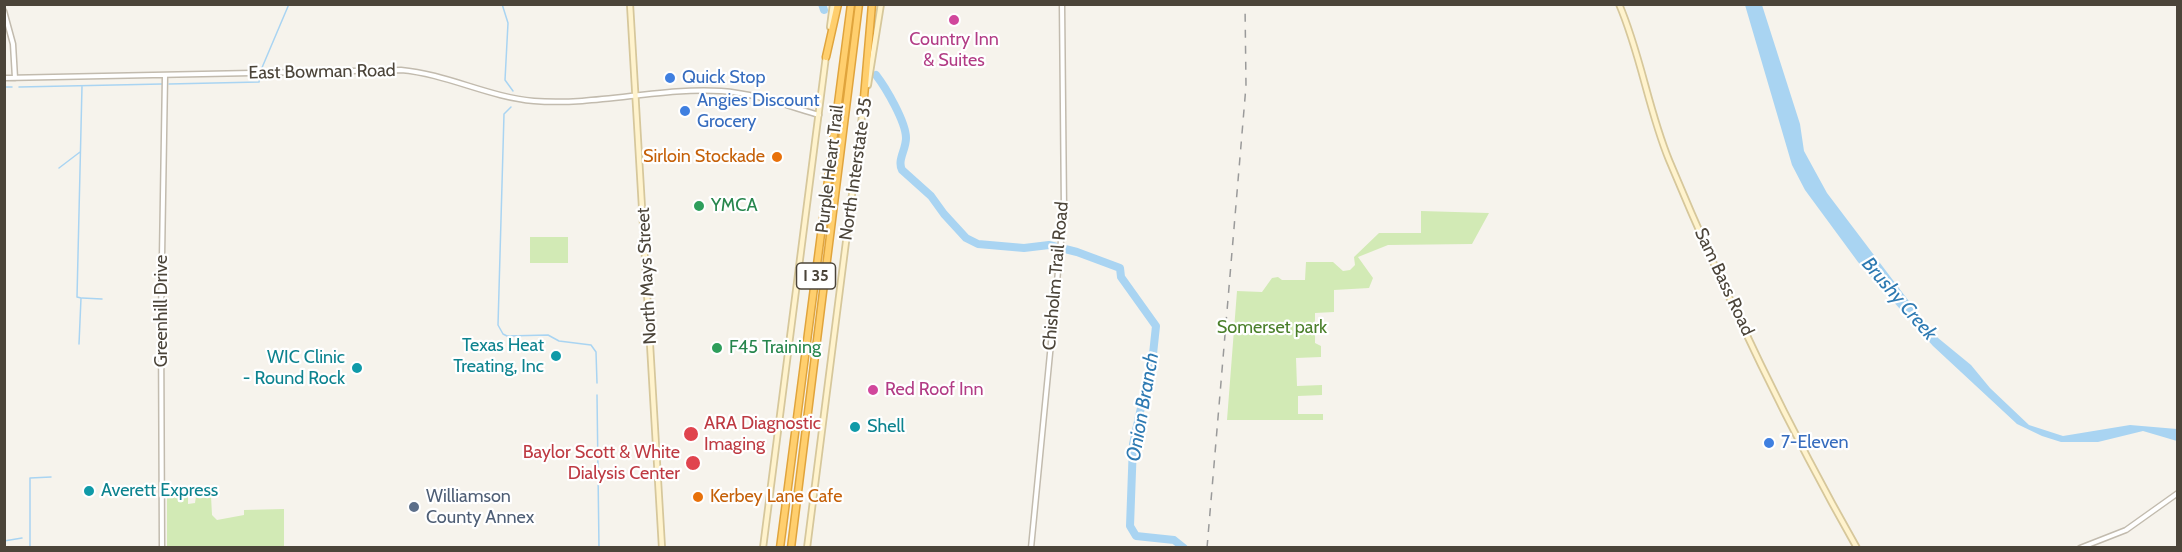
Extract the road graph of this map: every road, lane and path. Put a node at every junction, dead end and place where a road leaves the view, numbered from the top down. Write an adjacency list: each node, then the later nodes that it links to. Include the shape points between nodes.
1 (630, 4): 15 (main road, North Mays Street)
2 (833, 4): 11 (main road)
3 (838, 4): 11 (highway)
4 (851, 4): 22 (highway, Purple Heart Trail / I 35)
5 (859, 4): 23 (highway, Purple Heart Trail / I 35)
6 (872, 4): 16 (highway)
7 (881, 4): 16 (main road, North Interstate 35)
8 (1062, 4): 25 (street, Chisholm Trail Road, via 1064,210)
9 (1619, 4): 26 (main road, Sam Bass Road, via 1634,41 1660,135 1706,247)
10 (4, 11): 14 (street, via 13,44)
11 (826, 57): 17 (main road)
12 (165, 75): 14 (street, East Bowman Road); 15 (street, East Bowman Road, via 401,70 530,101); 19 (street, Greenhill Drive)
13 (4, 78): 14 (street, East Bowman Road)
14 (15, 78)
15 (636, 97): 17 (street, East Bowman Road, via 721,91); 20 (main road, North Mays Street)
16 (863, 109): 24 (main road, North Interstate 35)
17 (819, 115): 21 (main road)
18 (2178, 493): 27 (street, via 2126,530)
19 (162, 548)
20 (662, 548)
21 (764, 548)
22 (780, 548)
23 (791, 548)
24 (807, 548)
25 (1031, 548)
26 (1857, 548)
27 (2080, 548)

